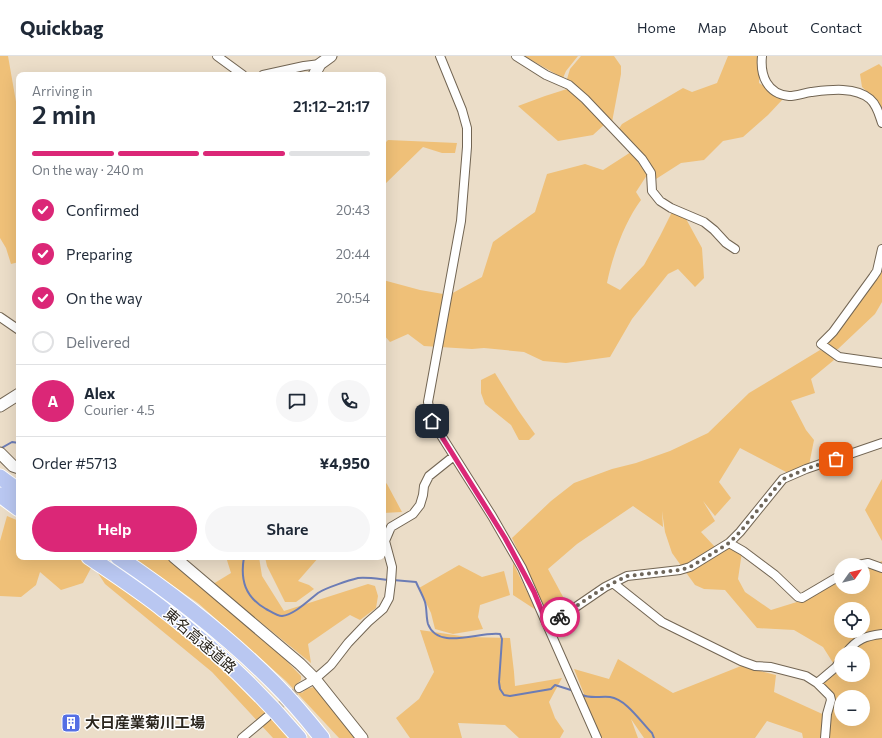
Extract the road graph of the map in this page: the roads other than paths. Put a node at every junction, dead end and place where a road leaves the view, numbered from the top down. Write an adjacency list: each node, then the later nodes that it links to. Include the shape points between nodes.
1 (217, 56): 7 (street)
2 (331, 56): 6 (street)
3 (440, 56): 20 (street, via 460,103 467,128 461,221 428,402 432,421)
4 (516, 56): 12 (street, via 546,75 569,85 592,105 642,159 651,173 652,191 660,201 704,222)
5 (762, 56): 10 (street, via 763,76 779,93 790,96 838,90 861,94 874,103)
6 (320, 64): 8 (street); 9 (street)
7 (239, 72)
8 (277, 72)
9 (316, 72)
10 (882, 123)
11 (882, 249): 15 (street, via 873,278 821,344 839,357)
12 (735, 250)
13 (0, 317): 14 (street)
14 (16, 328)
15 (882, 363)
16 (16, 396): 17 (street)
17 (0, 406)
18 (882, 443): 27 (street, via 783,479)
19 (0, 453): 21 (street)
20 (454, 456): 26 (street, via 429,476 420,505 413,514 390,527); 36 (street, via 519,562)
21 (16, 467)
22 (0, 477): 23 (highway)
23 (16, 489)
24 (0, 495): 25 (highway)
25 (16, 507)
26 (386, 538)
27 (729, 543): 34 (street, via 775,575 798,597 802,598); 35 (street, via 690,567 627,576)
28 (386, 545): 40 (street, via 392,567 390,598 383,609)
29 (93, 560): 45 (highway, 東名高速道路, via 164,610 210,647 250,685)
30 (122, 560): 46 (highway, 東名高速道路, via 176,598 252,662)
31 (178, 560): 40 (street, via 280,646)
32 (870, 564): 33 (street)
33 (882, 568)
34 (834, 579)
35 (613, 583): 36 (street); 41 (street, via 662,622 755,666 771,667 806,676)
36 (548, 626): 48 (street)
37 (882, 634): 38 (street, via 868,636)
38 (851, 646)
39 (834, 669): 41 (street)
40 (315, 679): 42 (street); 47 (street)
41 (817, 683): 49 (street, via 831,700)
42 (299, 688)
43 (267, 717): 44 (street)
44 (242, 738)
45 (299, 738)
46 (322, 738)
47 (362, 738)
48 (597, 738)
49 (825, 738)

